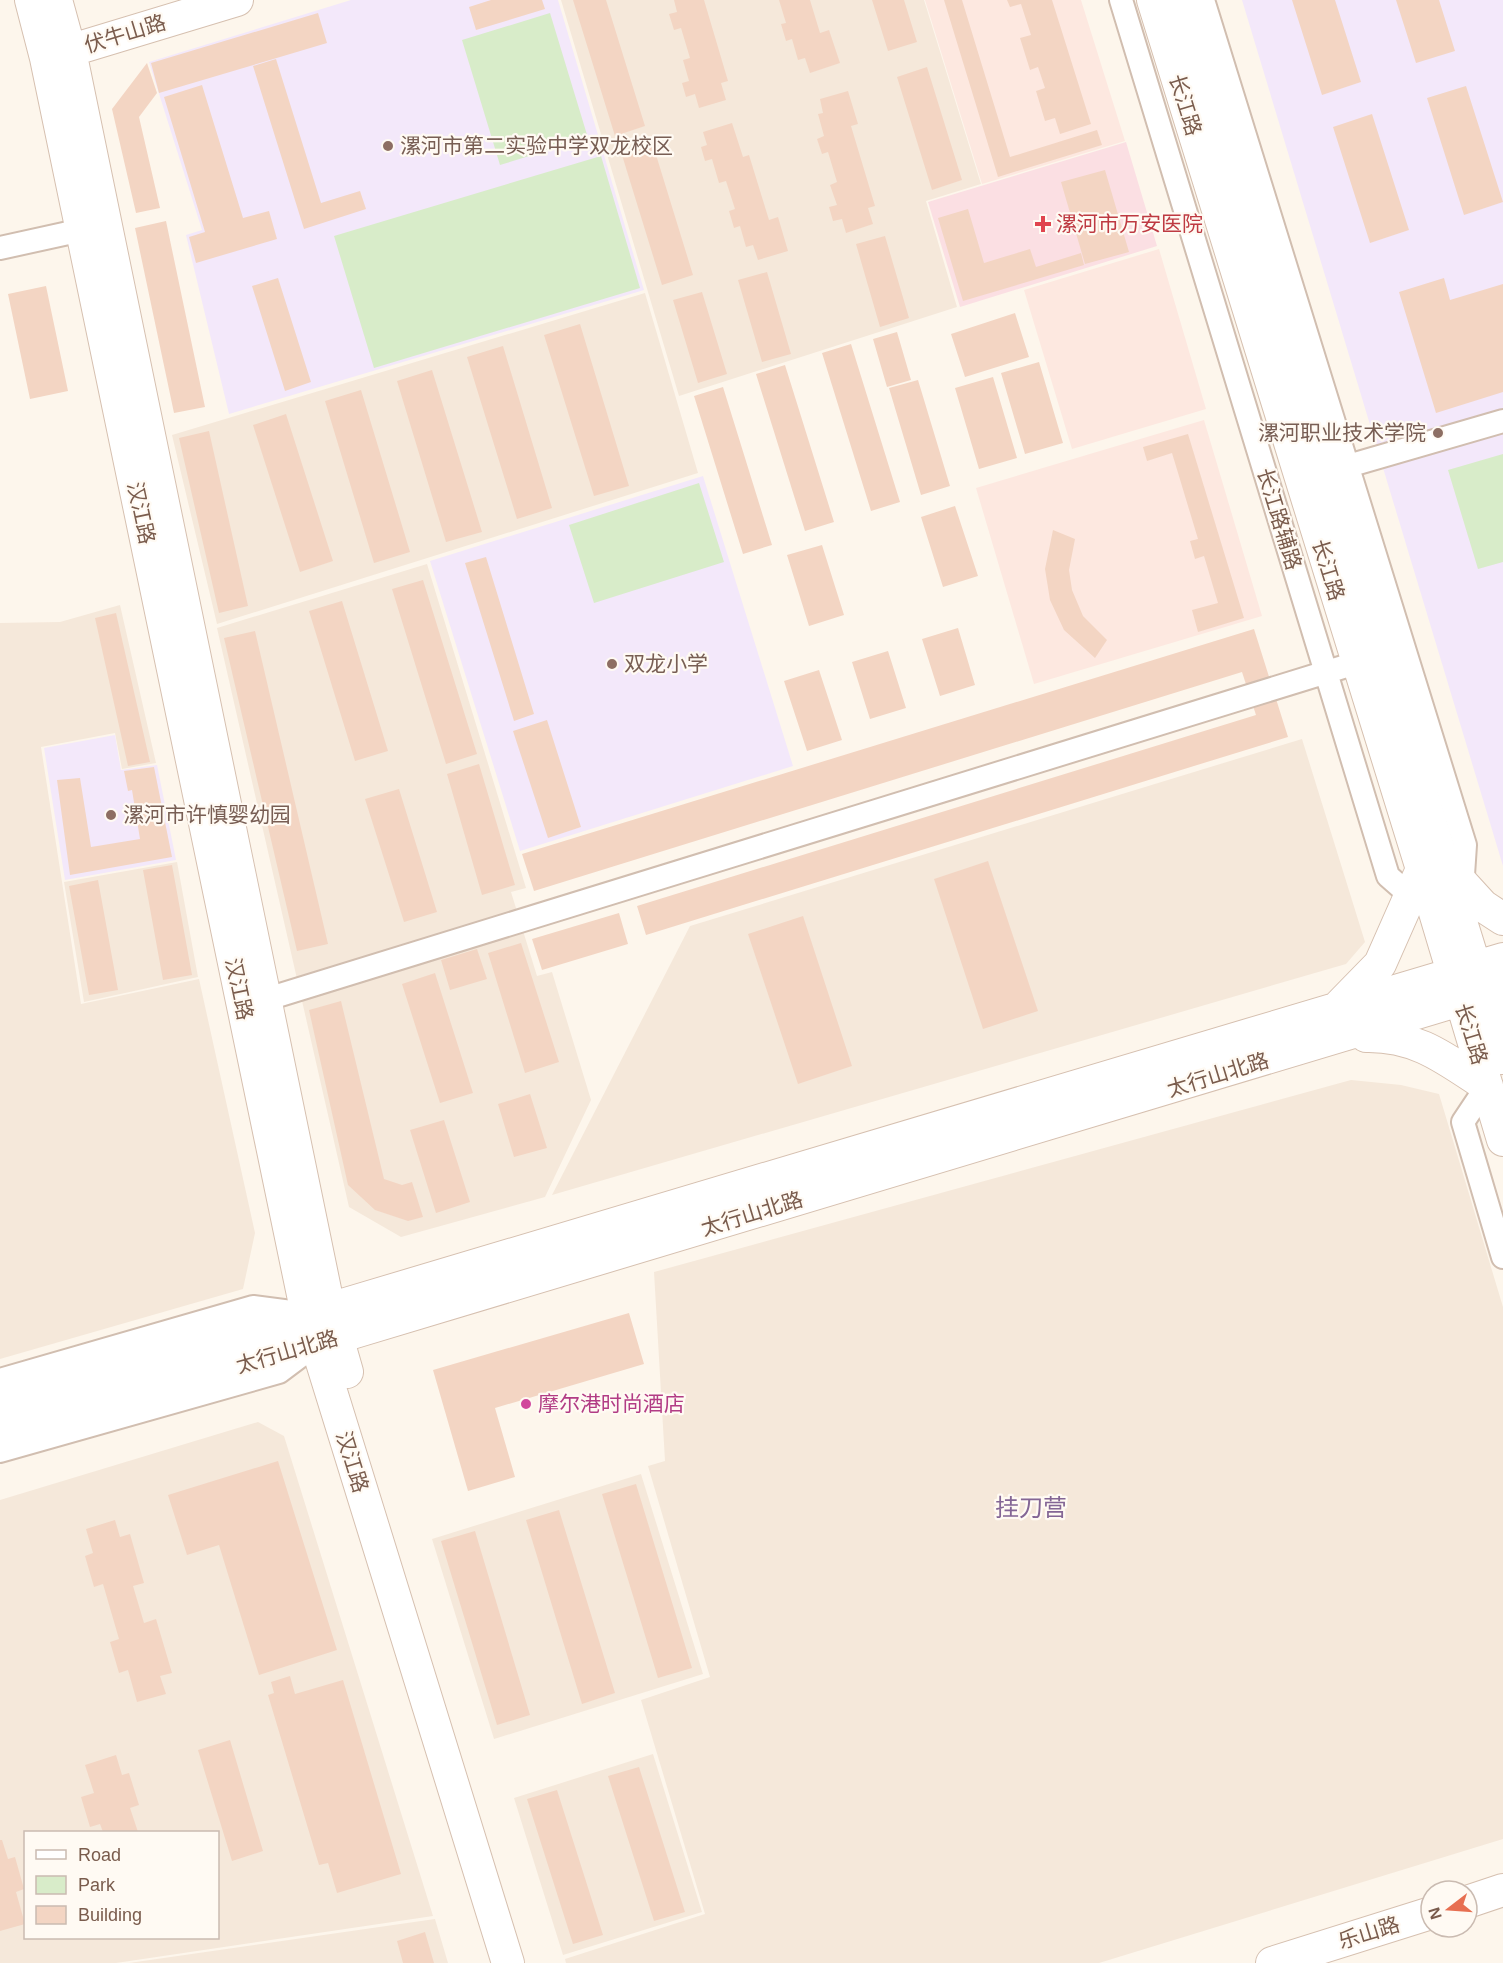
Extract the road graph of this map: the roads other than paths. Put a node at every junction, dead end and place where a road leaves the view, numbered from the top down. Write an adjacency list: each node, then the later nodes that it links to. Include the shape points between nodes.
1 (31, 0): 8 (main road, 汉江路)
2 (56, 0): 8 (main road, 汉江路)
3 (237, 0): 8 (main road, 伏牛山路)
4 (1121, 0): 14 (street, 长江路辅路)
5 (1153, 0): 13 (main road, 长江路)
6 (1177, 0): 15 (main road, 长江路)
7 (1203, 0): 12 (street)
8 (58, 54): 9 (main road, 汉江路); 19 (main road, 汉江路)
9 (82, 230): 10 (street); 26 (main road, 汉江路)
10 (0, 248)
11 (1503, 421): 12 (street)
12 (1348, 466): 15 (street, via 1465,845)
13 (1356, 663): 14 (street); 15 (main road, 长江路)
14 (1326, 672): 16 (street, 长江路辅路, via 1388,876); 19 (street)
15 (1445, 888): 16 (main road); 17 (main road); 18 (main road, 长江路)
16 (1409, 897): 20 (main road, via 1380,964)
17 (1503, 919)
18 (1480, 980): 20 (main road, 太行山北路); 21 (main road, 太行山北路); 22 (main road, 长江路); 23 (main road, 长江路)
19 (264, 1000): 26 (main road, 汉江路)
20 (1339, 1007): 26 (main road, 太行山北路)
21 (1344, 1037): 23 (main road, via 1392,1036 1433,1051); 26 (main road, 太行山北路)
22 (1503, 1058)
23 (1487, 1086): 24 (main road, 长江路); 25 (street, via 1463,1122)
24 (1503, 1140)
25 (1503, 1257)
26 (322, 1326): 27 (street, via 253,1307); 28 (main road, 太行山北路); 29 (main road, 太行山北路); 30 (street, via 279,1372); 34 (main road, 汉江路); 35 (main road, 汉江路)
27 (0, 1380)
28 (0, 1401)
29 (0, 1433)
30 (0, 1451)
31 (1503, 1890): 32 (main road)
32 (1479, 1898)
33 (1419, 1917): 36 (main road, 乐山路)
34 (508, 1963)
35 (531, 1963)
36 (1272, 1963)

